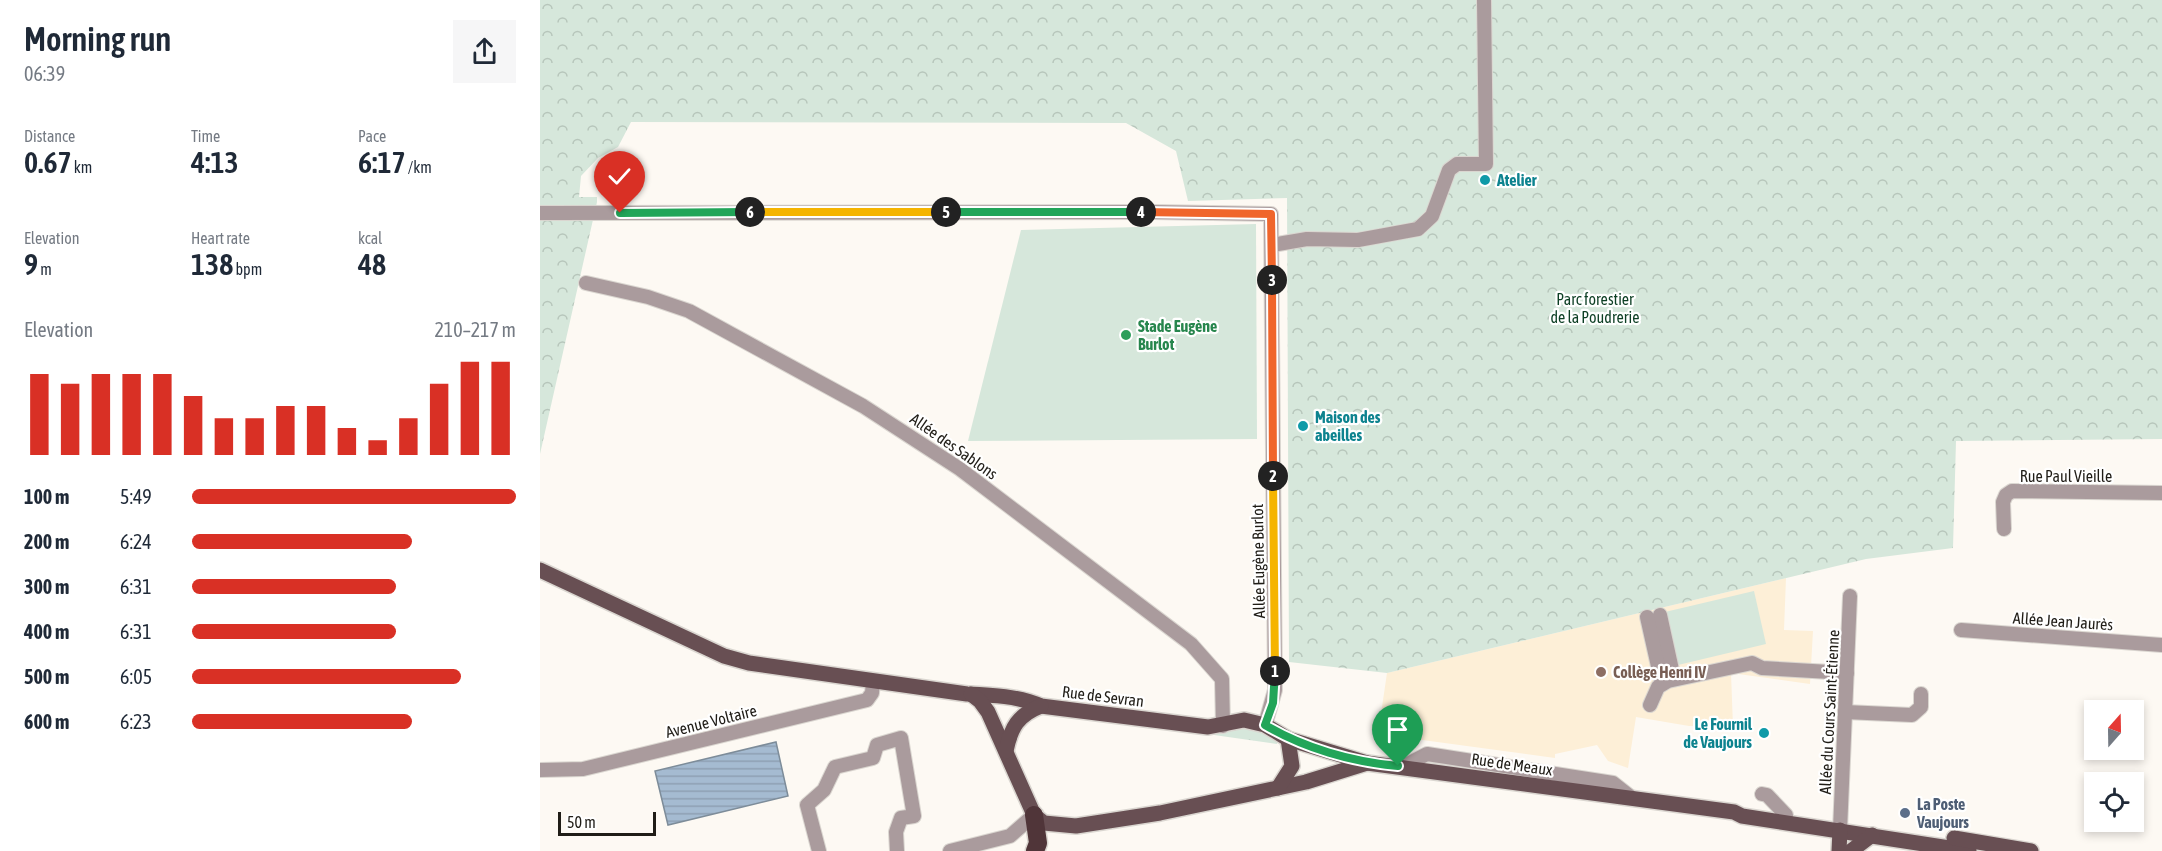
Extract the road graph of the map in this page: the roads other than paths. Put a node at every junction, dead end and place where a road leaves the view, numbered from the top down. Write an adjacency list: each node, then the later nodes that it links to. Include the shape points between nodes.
1 (1484, 0): 3 (street, via 1486,164 1457,164 1449,170 1432,216 1418,229 1358,240 1307,239)
2 (540, 213): 3 (street, Allée Eugène Burlot, via 1271,214)
3 (1272, 245): 20 (street, Allée Eugène Burlot, via 1275,681)
4 (586, 283): 21 (street, Allée des Sablons, via 689,311 819,380 960,469 1191,644 1222,679)
5 (2162, 493): 6 (street, Rue Paul Vieille, via 2012,491 2003,502)
6 (2004, 529)
7 (540, 570): 13 (main road, Rue de Sevran, via 724,656)
8 (1850, 596): 12 (street, Allée du Cours Saint-Étienne)
9 (1653, 616): 14 (street)
10 (1961, 630): 11 (street, Allée Jean Jaurès)
11 (2162, 645)
12 (1847, 673): 14 (street, via 1762,669 1752,663); 19 (street, Allée du Cours Saint-Étienne)
13 (873, 681): 15 (main road, Rue de Sevran); 25 (street, Avenue Voltaire, via 867,700 584,769)
14 (1668, 682): 17 (street, via 1658,687)
15 (971, 694): 18 (main road, Rue de Sevran); 23 (main road, via 988,712)
16 (1921, 694): 19 (street, via 1921,707 1912,715)
17 (1650, 705)
18 (1041, 706): 21 (main road, Rue de Sevran); 23 (main road, via 1020,717 1010,730)
19 (1845, 712): 31 (street, Allée du Cours Saint-Étienne)
20 (1265, 725): 21 (main road, Rue de Sevran, via 1244,720); 22 (main road, Rue de Sevran)
21 (1223, 726)
22 (1288, 739): 24 (main road, Rue de Meaux); 26 (main road, via 1292,766)
23 (1006, 751): 30 (main road)
24 (1367, 763): 26 (main road); 28 (main road, Rue de Meaux, via 1657,799)
25 (540, 770)
26 (1278, 788): 30 (main road, via 1076,826 1044,823)
27 (1762, 794): 29 (street)
28 (1734, 813): 29 (main road, Rue de Meaux, via 1742,810); 31 (main road, Rue de Meaux)
29 (1786, 814): 31 (main road, Rue de Meaux)
30 (1034, 815): 35 (street, via 1010,836); 36 (highway, via 1038,843)
31 (1835, 823): 32 (main road, Rue de Meaux); 37 (main road); 40 (main road, Rue de Meaux); 41 (main road, Rue de Meaux)
32 (1872, 835): 38 (main road); 39 (main road, Rue de Meaux)
33 (819, 851): 34 (street, via 807,806 824,790 835,767 873,758 877,745 901,738 914,816 900,818)
34 (897, 851)
35 (950, 851)
36 (1035, 851)
37 (1839, 851)
38 (1851, 851)
39 (1968, 851)
40 (2001, 851)
41 (2031, 851)

